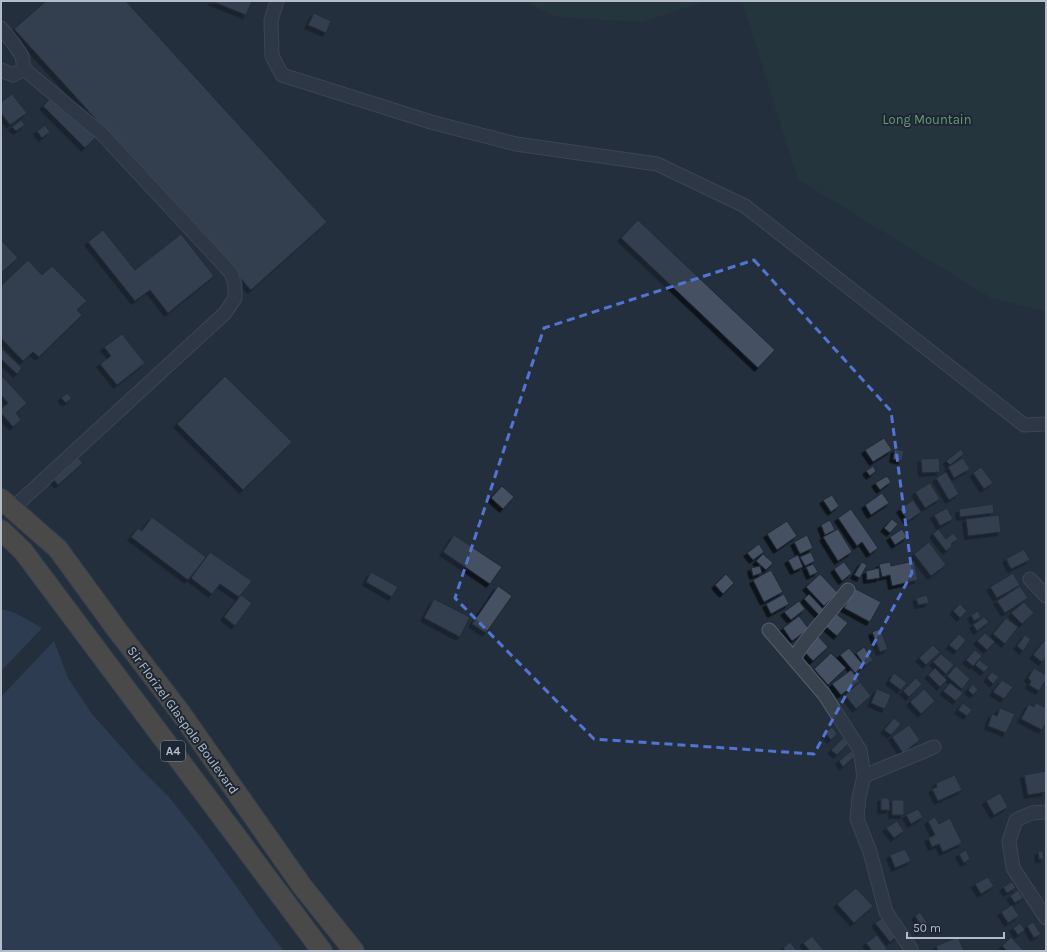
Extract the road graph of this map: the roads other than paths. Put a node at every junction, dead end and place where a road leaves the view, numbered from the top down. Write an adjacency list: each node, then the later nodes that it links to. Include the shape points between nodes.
1 (277, 1): 5 (street, via 271,20 272,56 282,75 431,122 516,144 657,164 745,206 1024,425)
2 (1, 28): 3 (street, via 22,56)
3 (24, 69): 4 (street, via 14,75); 6 (street, via 102,134 210,250 230,273 235,285 235,298 225,313)
4 (1, 70)
5 (1046, 424)
6 (7, 504): 19 (highway, Sir Florizel Glaspole Boulevard / A4, via 58,549 180,712 302,886)
7 (1, 530): 18 (highway, Sir Florizel Glaspole Boulevard / A4, via 23,551)
8 (1030, 579): 10 (street)
9 (848, 590): 12 (street)
10 (1046, 596)
11 (770, 630): 12 (street)
12 (794, 658): 14 (street, via 824,694 860,750)
13 (934, 747): 14 (street)
14 (864, 776): 17 (street, via 857,819 870,852 886,912)
15 (1046, 812): 16 (street, via 1032,813 1016,820 1009,841 1013,868)
16 (1046, 918)
17 (911, 950)
18 (322, 951)
19 (354, 951)

